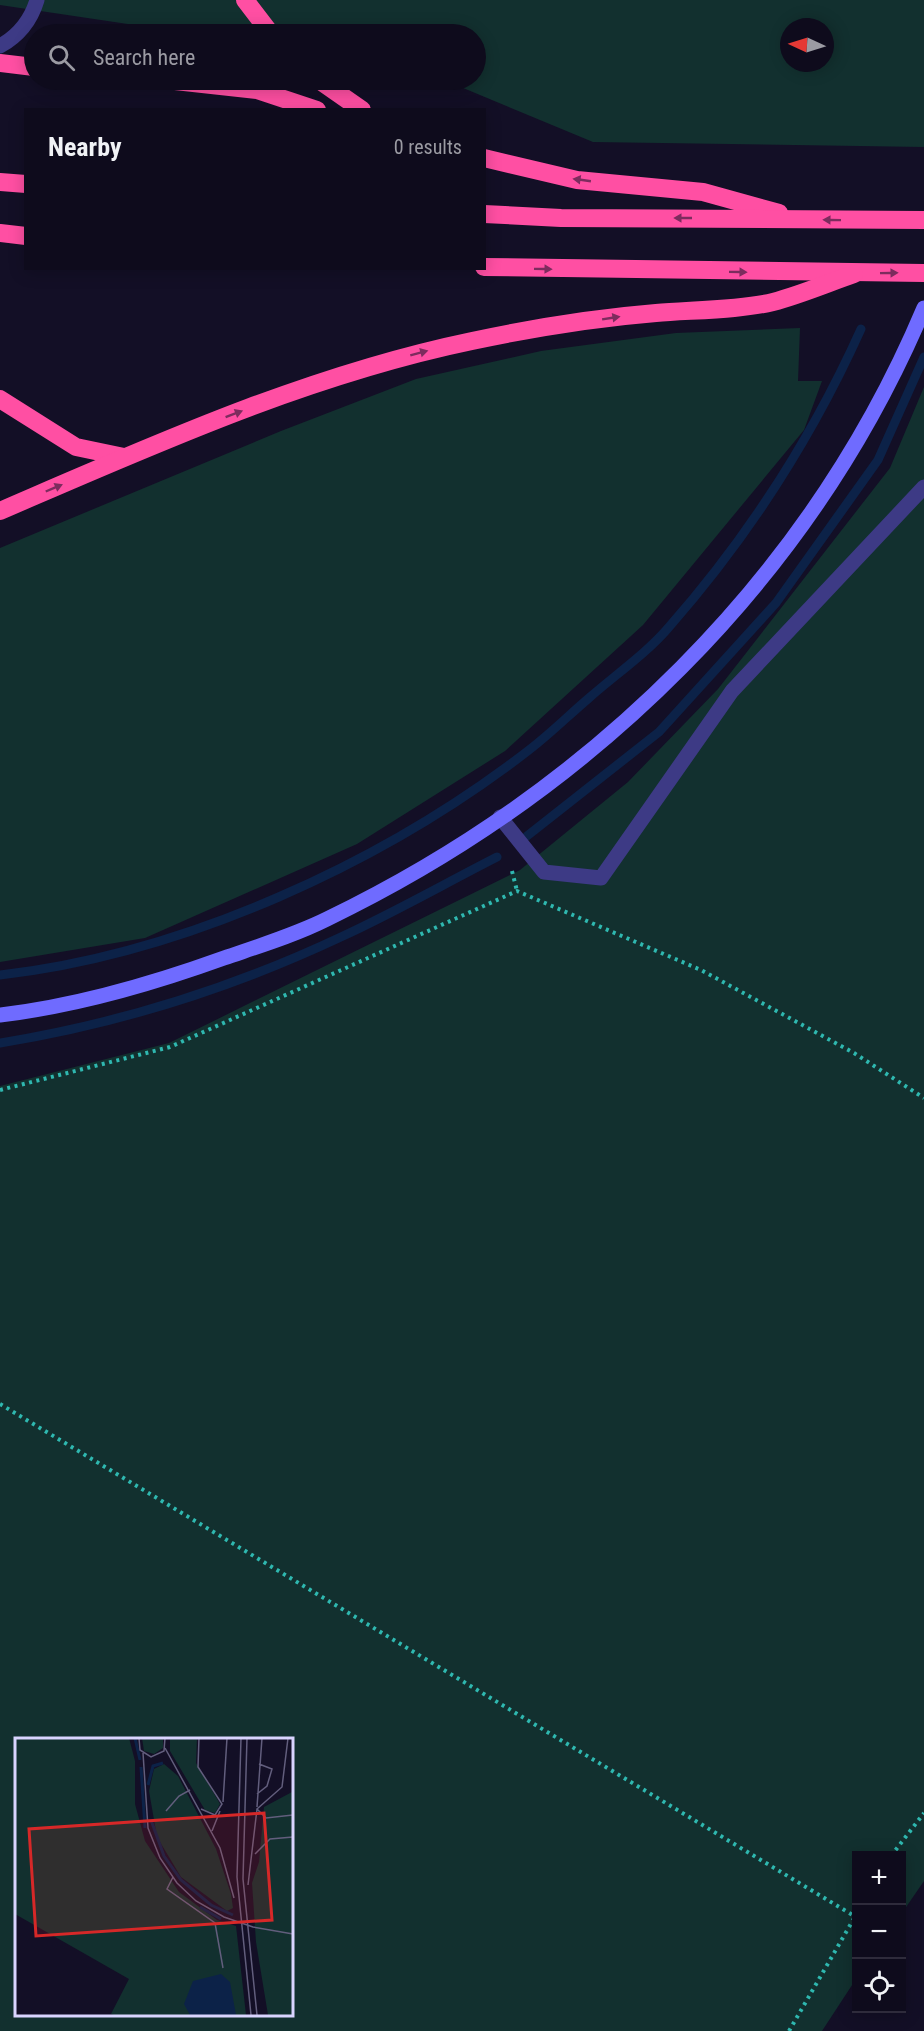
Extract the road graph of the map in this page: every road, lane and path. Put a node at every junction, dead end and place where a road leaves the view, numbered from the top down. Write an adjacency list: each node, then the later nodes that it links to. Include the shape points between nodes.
1 (37, 0): 3 (lane)
2 (245, 0): 4 (highway)
3 (25, 24)
4 (263, 24)
5 (24, 26): 6 (lane)
6 (0, 46)
7 (0, 63): 8 (highway)
8 (24, 66)
9 (257, 90): 11 (highway)
10 (333, 90): 12 (highway)
11 (311, 108)
12 (359, 108)
13 (486, 158): 17 (highway, one-way to 13, via 703,192 577,180)
14 (0, 182): 15 (highway)
15 (24, 184)
16 (486, 214): 17 (highway, one-way to 16)
17 (804, 219): 18 (highway, one-way to 17)
18 (924, 220)
19 (0, 233): 20 (highway)
20 (24, 236)
21 (486, 267): 23 (highway, one-way to 23)
22 (924, 273): 23 (highway, one-way to 22)
23 (854, 274): 26 (highway, one-way to 23, via 275,398 429,350 625,316 771,302)
24 (924, 308): 29 (main road, via 847,459 800,528 714,636 633,717 548,786)
25 (0, 399): 26 (highway, via 76,447)
26 (124, 457): 28 (highway, one-way to 26)
27 (924, 487): 29 (lane, via 732,691 601,878 544,872)
28 (0, 511)
29 (500, 817): 30 (main road, via 464,844 325,921 160,981)
30 (0, 1015)
31 (0, 1090): 32 (path, via 170,1047 517,891 701,970 854,1053)
32 (924, 1098)
33 (0, 1404): 36 (path)
34 (924, 1813): 35 (path)
35 (895, 1851)
36 (852, 1914)
37 (852, 1923): 38 (path)
38 (789, 2031)

